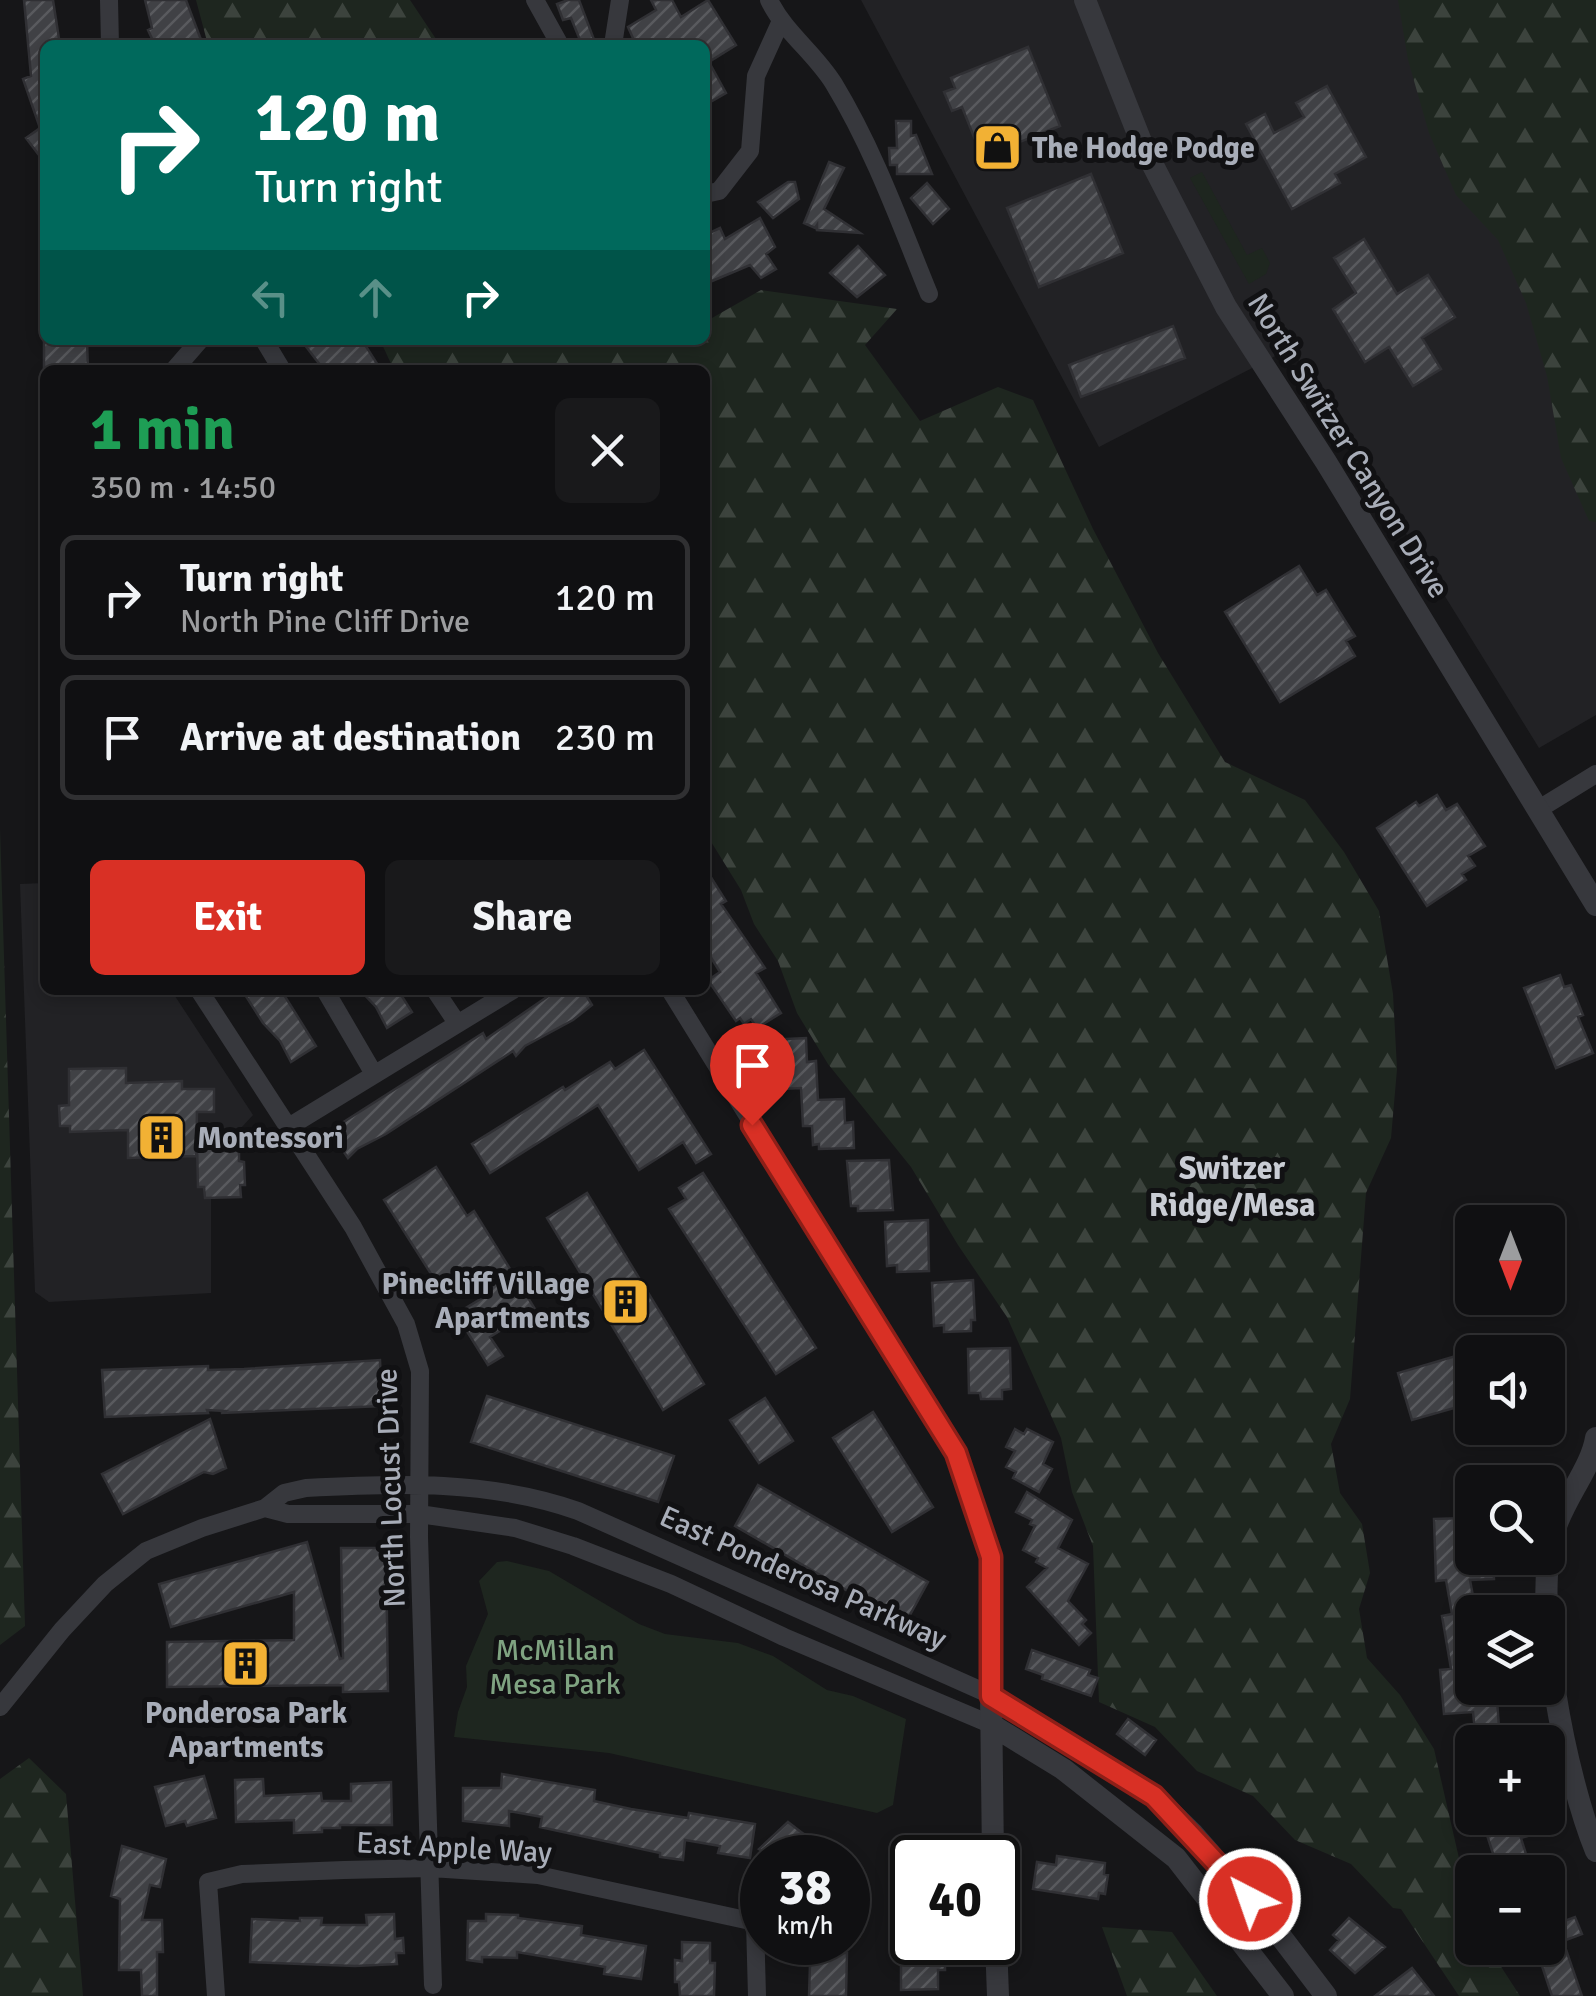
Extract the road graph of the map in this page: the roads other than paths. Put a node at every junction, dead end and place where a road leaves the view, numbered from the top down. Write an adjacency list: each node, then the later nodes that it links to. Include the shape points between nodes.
1 (109, 0): 7 (street)
2 (535, 0): 8 (street)
3 (620, 0): 9 (street)
4 (769, 0): 6 (street)
5 (1085, 0): 15 (street, North Switzer Canyon Drive, via 1142,144 1226,307)
6 (780, 23): 10 (street, via 756,76 750,150); 11 (street, via 826,69 860,128)
7 (110, 40)
8 (557, 40)
9 (615, 40)
10 (710, 193)
11 (929, 294)
12 (196, 345): 13 (street)
13 (178, 365)
14 (1596, 774): 15 (street)
15 (1539, 808): 16 (street, North Switzer Canyon Drive)
16 (1596, 904)
17 (202, 995): 24 (street, North Locust Drive)
18 (328, 995): 23 (street)
19 (438, 995): 22 (street)
20 (504, 995): 22 (street)
21 (673, 995): 31 (street, via 956,1453 991,1557)
22 (456, 1023): 23 (street)
23 (374, 1074): 24 (street)
24 (288, 1128): 26 (street, North Locust Drive, via 354,1227 406,1324 420,1371)
25 (1595, 1448): 36 (street, via 1559,1515 1547,1594 1561,1728)
26 (418, 1485): 27 (street, East Ponderosa Parkway, via 306,1488 284,1493); 28 (street, North Locust Drive); 29 (street, East Ponderosa Parkway, via 549,1501)
27 (265, 1508): 28 (street, East Ponderosa Parkway, via 288,1514); 32 (street, East Ponderosa Parkway, via 146,1551 62,1630)
28 (419, 1514): 30 (street, East Ponderosa Parkway, via 515,1528); 38 (street, North Locust Drive)
29 (680, 1559): 30 (street); 31 (street, East Ponderosa Parkway)
30 (669, 1584): 33 (street, East Ponderosa Parkway)
31 (991, 1696): 33 (street); 35 (street, East Ponderosa Parkway, via 1154,1796)
32 (0, 1708)
33 (990, 1724): 34 (street); 37 (street, East Ponderosa Parkway, via 1063,1769)
34 (992, 1835)
35 (1202, 1845): 37 (street); 45 (street, East Ponderosa Parkway)
36 (1596, 1851)
37 (1181, 1865): 44 (street, East Ponderosa Parkway)
38 (431, 1868): 40 (street, North Locust Drive); 41 (street, East Apple Way, via 242,1874 208,1882); 42 (street, East Apple Way, via 538,1875 754,1922)
39 (997, 1965): 43 (street)
40 (433, 1985)
41 (216, 1996)
42 (757, 1996)
43 (998, 1996)
44 (1283, 1996)
45 (1326, 1996)

